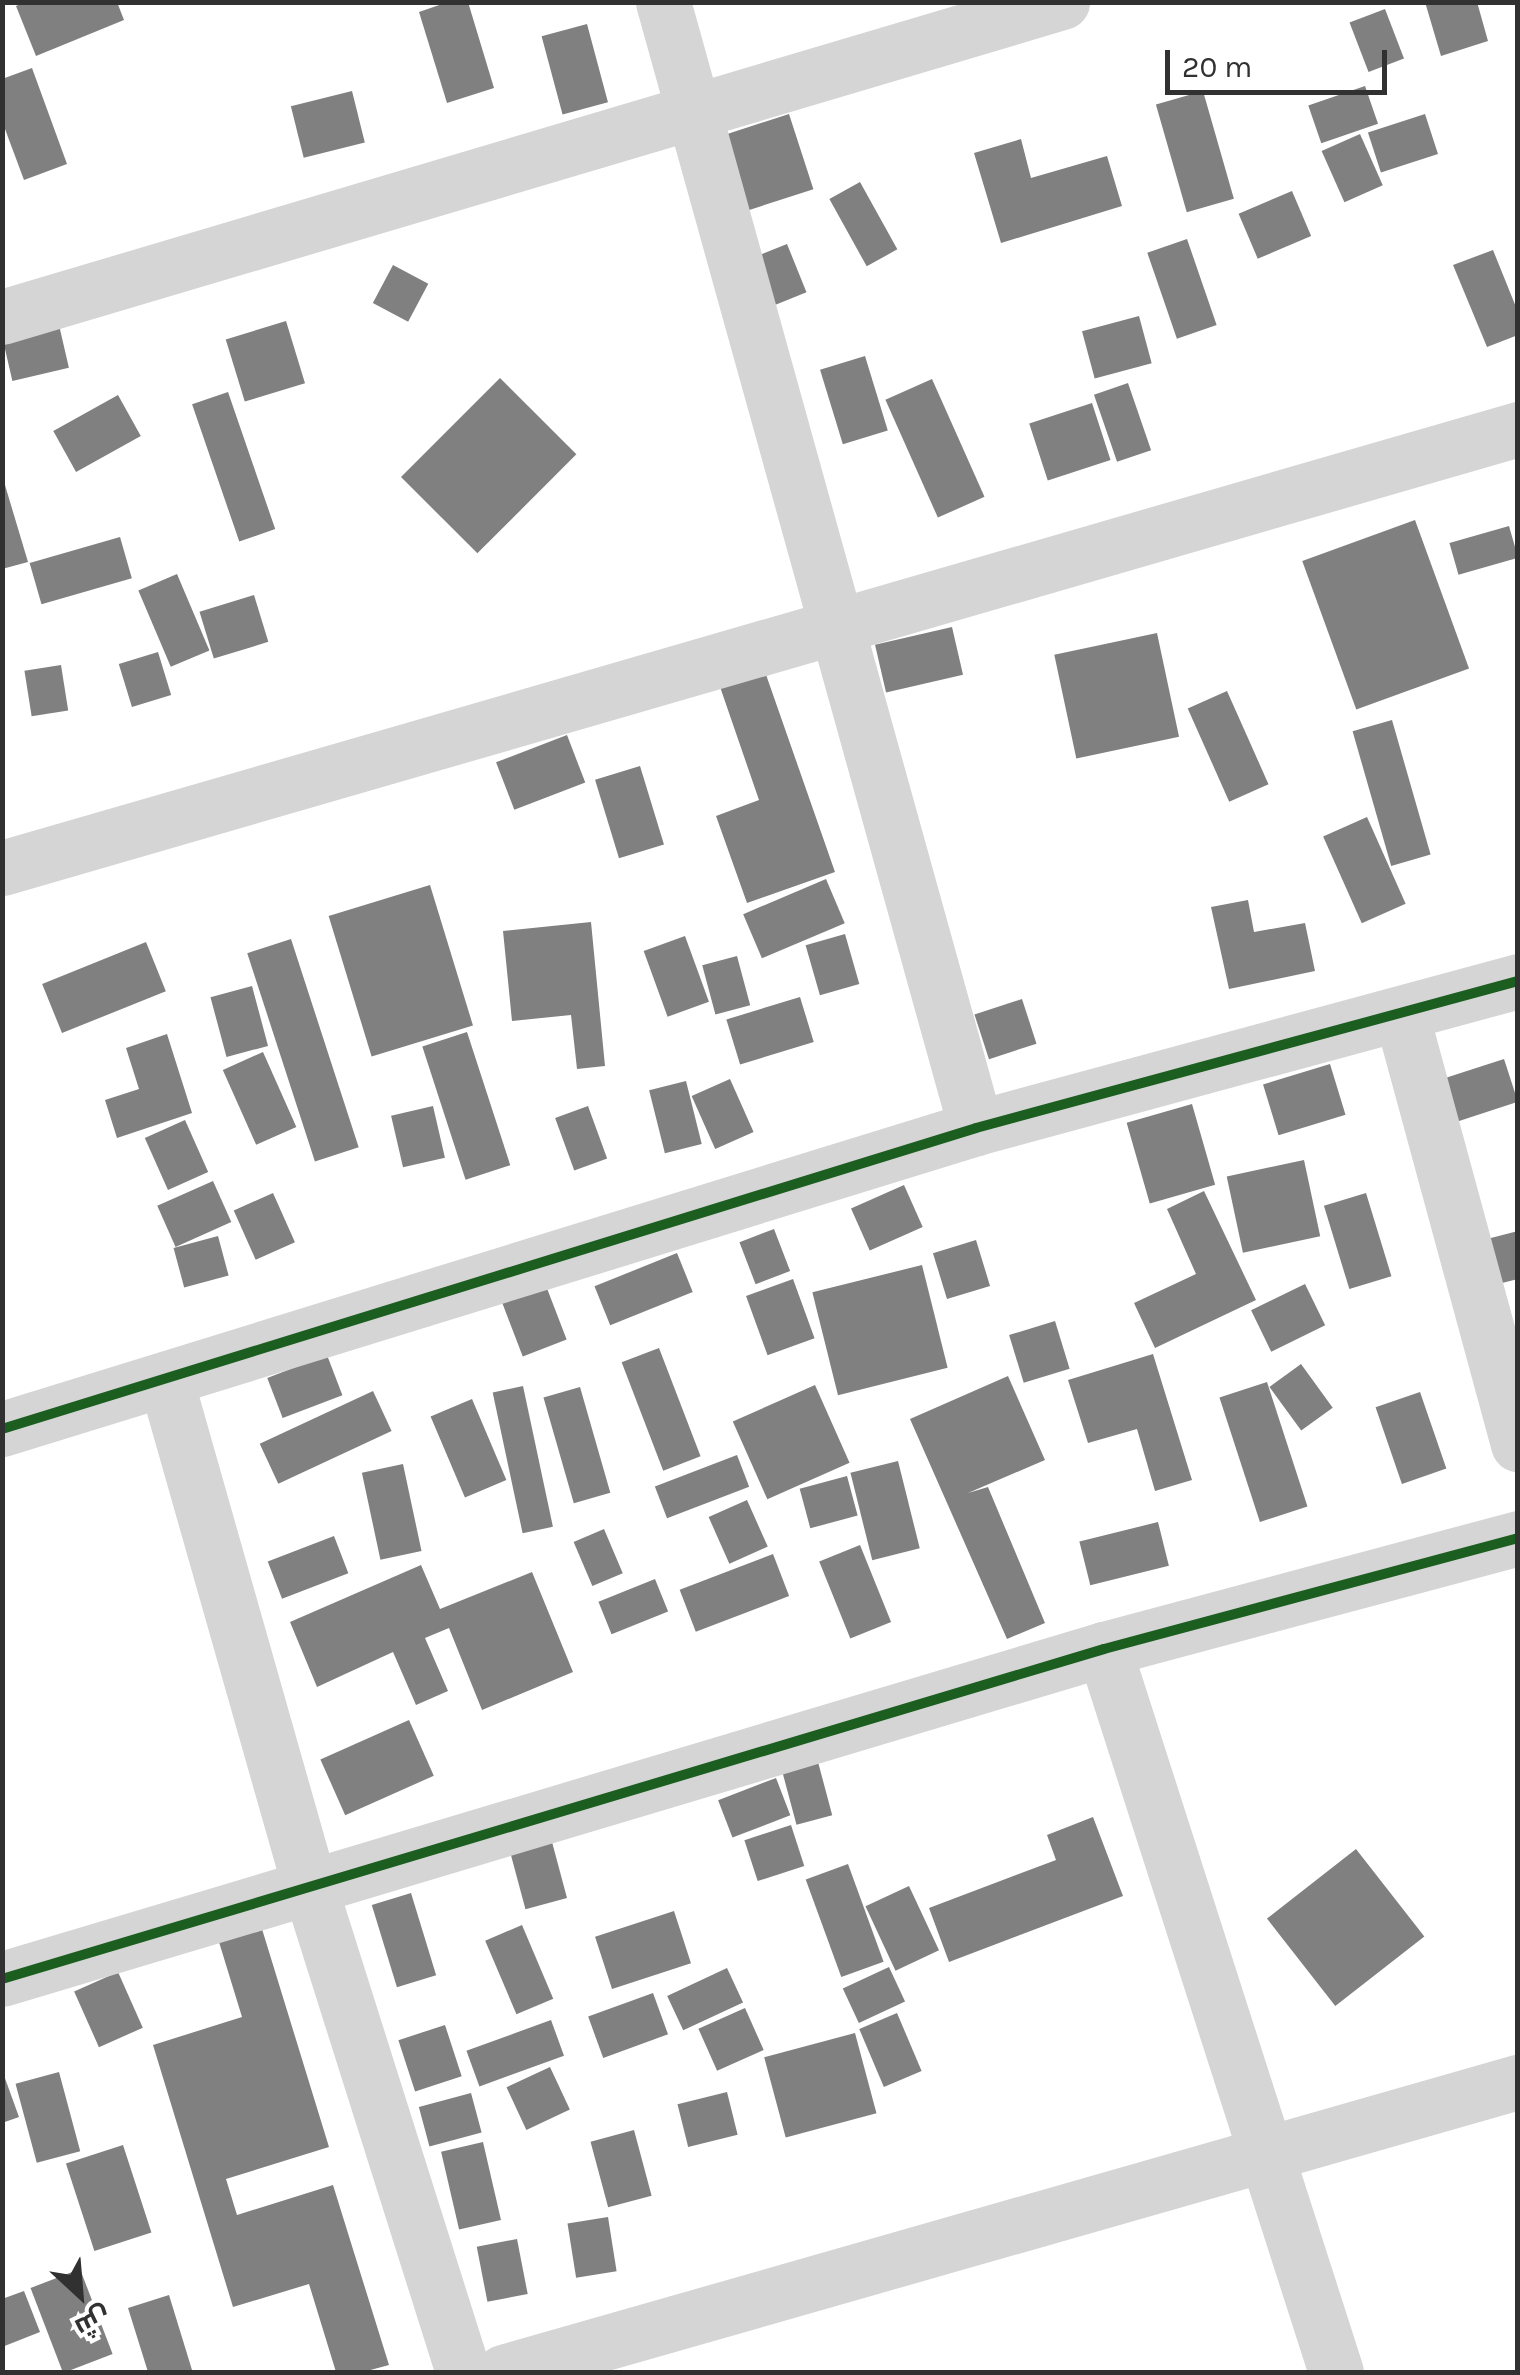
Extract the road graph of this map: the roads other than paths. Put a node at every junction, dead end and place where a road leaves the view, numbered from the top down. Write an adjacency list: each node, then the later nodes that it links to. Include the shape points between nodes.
1 (663, 2): 3 (street)
2 (1062, 2): 3 (street)
3 (694, 115): 4 (street); 6 (street)
4 (2, 318)
5 (1518, 430): 6 (street)
6 (838, 630): 7 (street); 10 (street)
7 (2, 868)
8 (1518, 981): 9 (street)
9 (1402, 1017): 10 (street); 13 (street)
10 (976, 1128): 11 (street)
11 (166, 1382): 12 (street); 16 (street)
12 (2, 1429)
13 (1518, 1444)
14 (1518, 1538): 15 (street)
15 (1104, 1649): 16 (street); 19 (street)
16 (312, 1891): 17 (street); 20 (street)
17 (2, 1979)
18 (1518, 2082): 19 (street)
19 (1266, 2152): 21 (street); 22 (street)
20 (463, 2372)
21 (503, 2372)
22 (1336, 2372)

